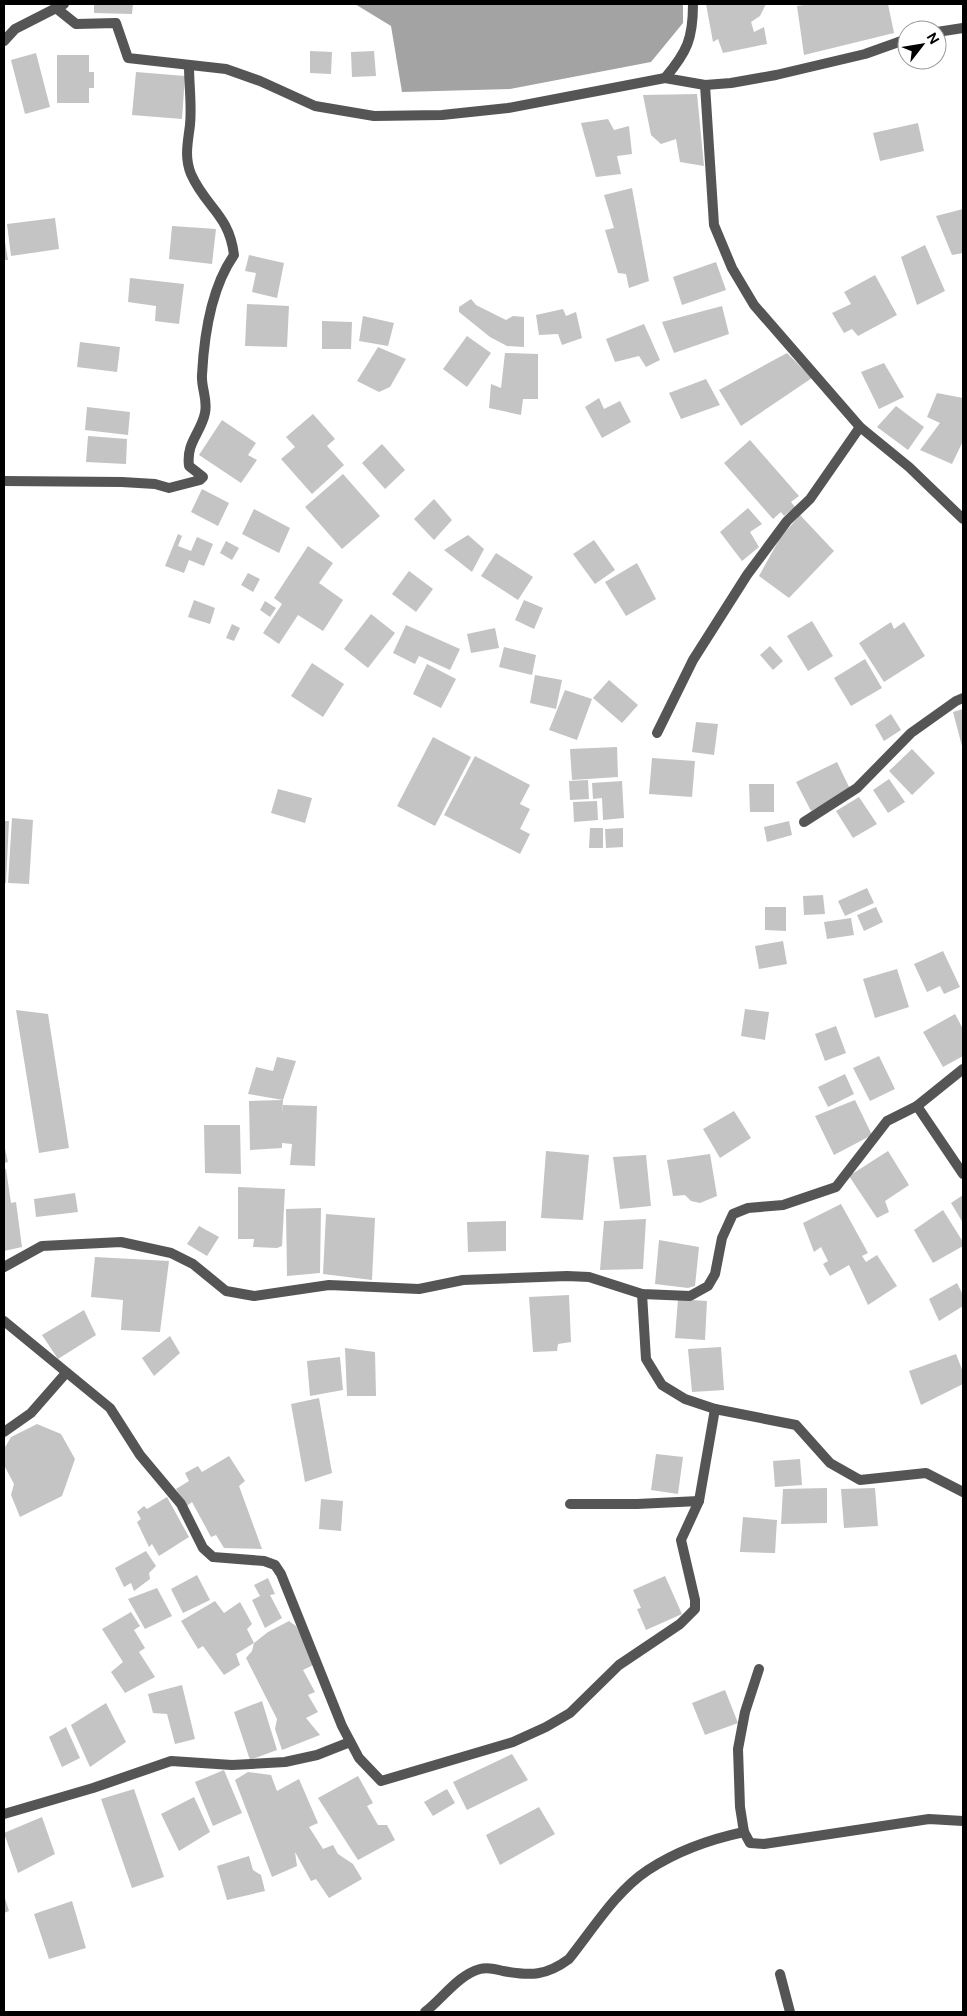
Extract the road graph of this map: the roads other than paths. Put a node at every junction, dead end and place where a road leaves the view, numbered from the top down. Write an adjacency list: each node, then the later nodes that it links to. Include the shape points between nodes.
1 (693, 4): 8 (street, via 693,28 683,57)
2 (60, 6): 5 (street, via 15,29); 7 (street, via 76,24 116,23 128,58)
3 (963, 28): 4 (street)
4 (947, 30)
5 (4, 42)
6 (897, 43): 9 (street, via 865,54 776,75)
7 (189, 66): 8 (street, via 226,69 315,106 374,116 442,115 508,108); 11 (street, via 190,124 186,147 190,173 224,220 232,237 234,255 224,270 210,319 202,378 206,394 205,413 190,443 189,466 203,477 169,488 122,482)
8 (665, 78): 9 (street)
9 (705, 85): 10 (street, via 714,225 732,268 754,305)
10 (860, 427): 12 (street); 14 (street, via 810,499 766,547 742,582 693,660)
11 (4, 480)
12 (963, 518)
13 (963, 698): 15 (street, via 911,734 857,788)
14 (657, 733)
15 (804, 822)
16 (963, 1069): 17 (street)
17 (917, 1106): 18 (street); 20 (street, via 887,1121 836,1187 783,1205 748,1208 733,1214 722,1238 715,1274 708,1286 690,1296)
18 (963, 1174)
19 (4, 1267): 20 (street, via 42,1246 121,1242 171,1253 193,1264 226,1291 254,1296 329,1285 419,1289 463,1280 567,1276 589,1277)
20 (642, 1294): 23 (street, via 646,1359 662,1385)
21 (4, 1321): 22 (street)
22 (66, 1373): 24 (street, via 31,1413); 29 (street, via 110,1408 140,1454 181,1504 203,1548 213,1557 264,1561 275,1565)
23 (715, 1409): 25 (street, via 796,1425 830,1463 860,1480 926,1473); 26 (street)
24 (4, 1432)
25 (963, 1492)
26 (699, 1501): 27 (street); 29 (street, via 680,1540 695,1609 680,1624 620,1665 570,1713 513,1742 380,1781)
27 (570, 1504)
28 (759, 1669): 32 (street, via 745,1712 738,1749)
29 (350, 1742): 30 (street, via 317,1755 285,1762 232,1765 172,1762)
30 (4, 1814)
31 (963, 1821): 32 (street, via 929,1819 764,1844 750,1843)
32 (744, 1832): 34 (street, via 713,1839 648,1870 628,1887 570,1959 558,1968 526,1975 480,1969 467,1975)
33 (780, 1974): 35 (street)
34 (425, 2012)
35 (790, 2012)

